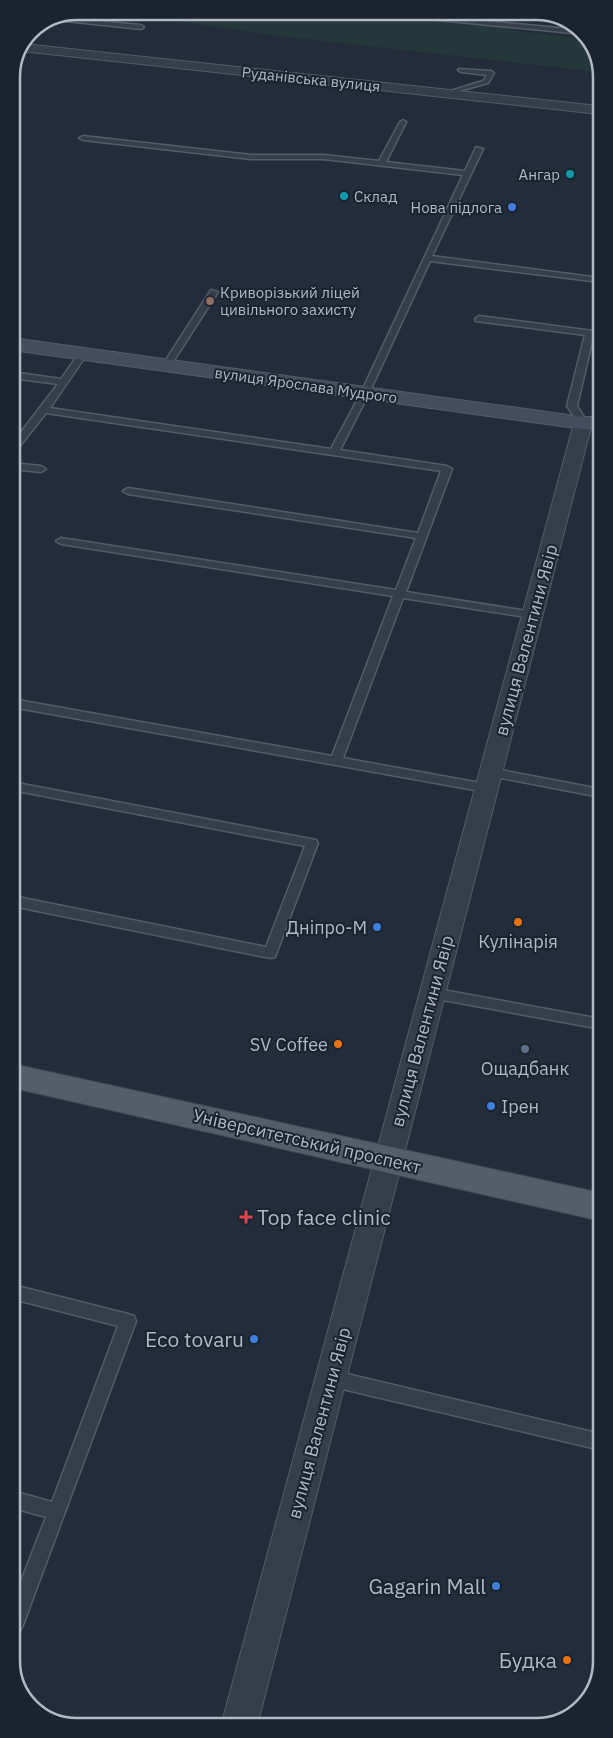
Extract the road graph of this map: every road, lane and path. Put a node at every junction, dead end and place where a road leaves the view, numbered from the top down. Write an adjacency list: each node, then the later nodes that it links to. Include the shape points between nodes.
1 (73, 20): 3 (lane)
2 (448, 20): 4 (lane)
3 (141, 27)
4 (568, 31)
5 (28, 49): 7 (street, Руданівська вулиця)
6 (461, 70): 7 (lane, via 491,73 486,82)
7 (446, 94): 8 (street, Руданівська вулиця)
8 (593, 109)
9 (403, 122): 12 (lane)
10 (83, 138): 12 (lane, via 251,157 324,157)
11 (479, 149): 13 (lane)
12 (381, 164): 13 (lane)
13 (467, 173): 14 (lane)
14 (428, 258): 15 (lane); 23 (lane)
15 (593, 279)
16 (214, 292): 20 (lane)
17 (479, 320): 25 (lane, via 590,332 572,406)
18 (20, 345): 19 (street, вулиця Ярослава Мудрого)
19 (83, 354): 20 (street, вулиця Ярослава Мудрого); 22 (lane)
20 (166, 366): 23 (street, вулиця Ярослава Мудрого)
21 (20, 376): 22 (lane)
22 (64, 382): 24 (lane)
23 (365, 393): 25 (street, вулиця Ярослава Мудрого); 27 (lane)
24 (44, 410): 26 (lane); 27 (lane)
25 (592, 423): 34 (street, вулиця Валентини Явір)
26 (20, 440)
27 (334, 452): 31 (lane, via 447,469)
28 (20, 467): 29 (lane)
29 (41, 469)
30 (128, 491): 31 (lane)
31 (421, 536): 33 (lane)
32 (62, 541): 33 (lane)
33 (399, 593): 34 (lane); 36 (lane)
34 (533, 615): 37 (street, вулиця Валентини Явір)
35 (20, 704): 36 (lane)
36 (336, 761): 37 (lane)
37 (488, 780): 39 (lane); 41 (street, вулиця Валентини Явір)
38 (20, 788): 40 (lane, via 312,843 270,953)
39 (593, 792)
40 (20, 903)
41 (432, 993): 42 (lane); 44 (street, вулиця Валентини Явір)
42 (593, 1023)
43 (20, 1078): 44 (main road, Університетський проспект)
44 (388, 1159): 45 (main road, Університетський проспект); 47 (street, вулиця Валентини Явір)
45 (593, 1204)
46 (20, 1294): 50 (lane, via 128,1321)
47 (330, 1378): 48 (lane); 52 (street, вулиця Валентини Явір)
48 (593, 1440)
49 (20, 1501): 50 (lane)
50 (56, 1512): 51 (lane)
51 (20, 1609)
52 (241, 1718)

